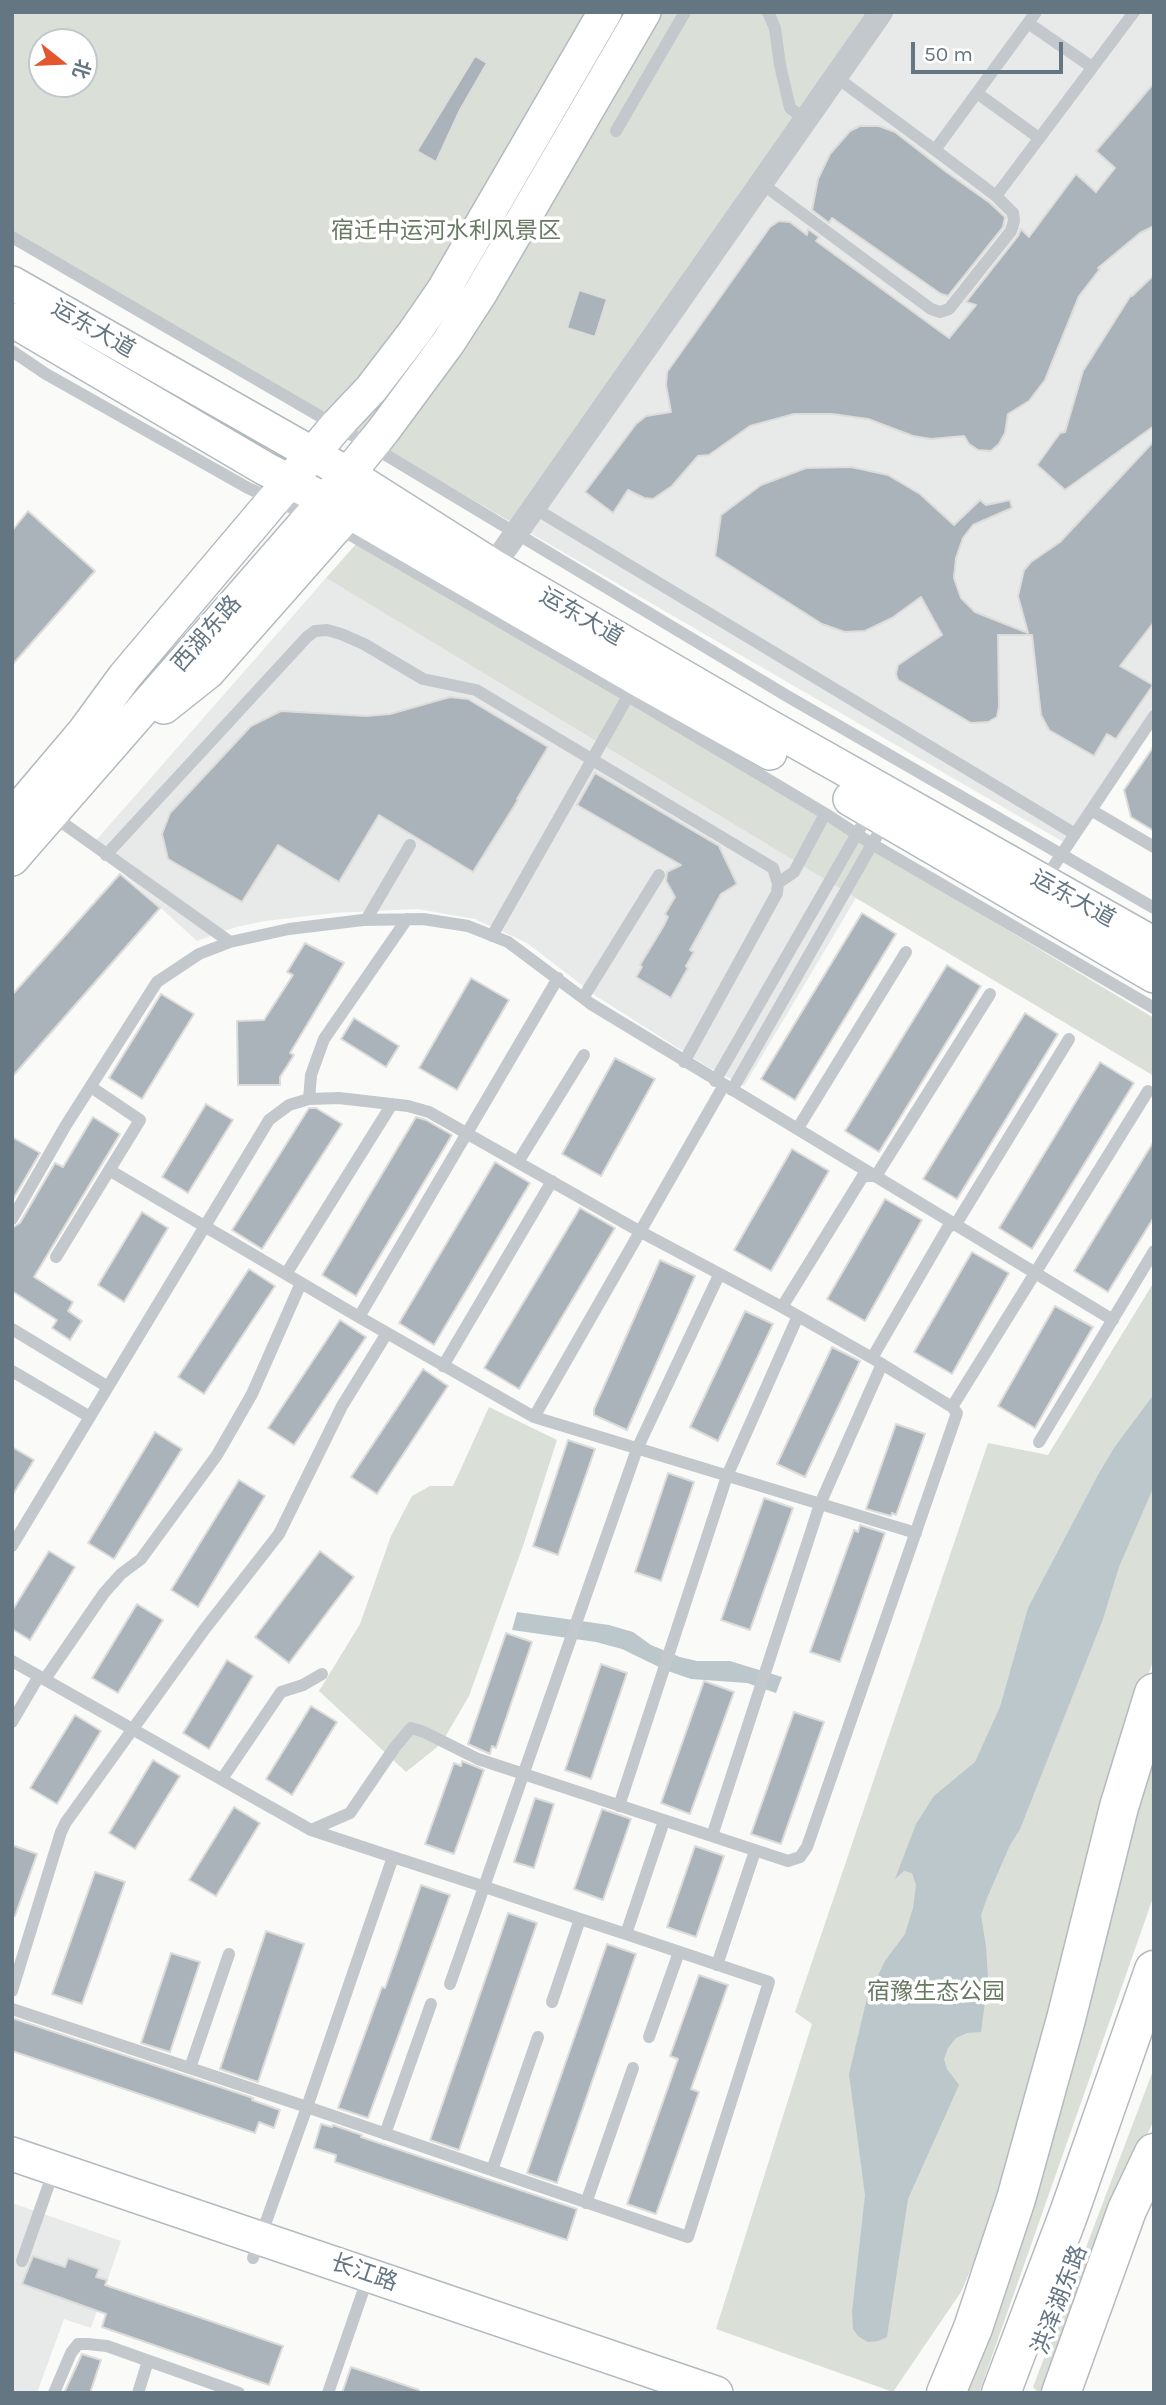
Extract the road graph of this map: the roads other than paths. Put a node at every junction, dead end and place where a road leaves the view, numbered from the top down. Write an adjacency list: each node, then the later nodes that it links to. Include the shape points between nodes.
1 (605, 12): 21 (main road, 西湖东路, via 443,291 370,389)
2 (644, 12): 22 (main road, 西湖东路, via 481,292)
3 (685, 12): 12 (lane)
4 (768, 12): 11 (lane, via 790,108)
5 (881, 12): 9 (street)
6 (1134, 12): 8 (lane)
7 (1032, 18): 8 (lane); 10 (lane)
8 (1092, 68): 13 (lane)
9 (836, 77): 11 (street); 14 (lane)
10 (977, 93): 13 (lane); 14 (lane)
11 (806, 120): 15 (street)
12 (616, 131)
13 (1039, 138): 16 (lane)
14 (935, 150): 16 (lane)
15 (761, 183): 16 (lane, via 940,312 949,309 1011,231 1013,213); 26 (street)
16 (996, 196)
17 (12, 237): 21 (lane)
18 (12, 283): 23 (main road, 运东大道)
19 (12, 320): 25 (main road, 运东大道)
20 (12, 351): 25 (lane, via 248,488)
21 (337, 425): 22 (lane); 23 (main road, 西湖东路)
22 (371, 446): 24 (main road, 西湖东路); 28 (lane)
23 (313, 454): 24 (main road, 运东大道); 25 (main road, 西湖东路)
24 (348, 474): 27 (main road, 西湖东路); 29 (main road, 运东大道)
25 (282, 490): 27 (main road, 运东大道); 36 (main road, 西湖东路)
26 (534, 508): 28 (street); 38 (lane)
27 (330, 514): 30 (main road, 运东大道); 34 (main road, 西湖东路)
28 (516, 534): 29 (street); 41 (lane)
29 (493, 566): 45 (main road, 运东大道)
30 (633, 688): 32 (lane); 35 (lane); 37 (main road, 运东大道)
31 (1154, 716): 33 (lane)
32 (592, 759): 42 (lane, via 476,690 423,679 364,644 327,630 315,631); 46 (lane, via 774,869); 50 (lane)
33 (1091, 810): 38 (lane); 40 (lane)
34 (51, 814): 42 (lane); 43 (main road, 西湖东路)
35 (825, 814): 37 (lane); 46 (lane, via 794,872)
36 (12, 817)
37 (872, 827): 54 (main road, 运东大道); 58 (lane); 62 (lane); 62 (lane)
38 (1075, 834): 41 (lane)
39 (410, 845): 49 (lane)
40 (1154, 848)
41 (1062, 853): 45 (lane); 47 (lane)
42 (106, 855): 51 (lane)
43 (12, 859)
44 (659, 875): 57 (lane)
45 (1043, 882): 52 (main road, 运东大道)
46 (778, 883): 61 (lane, via 777,893)
47 (1154, 908)
48 (407, 919): 49 (lane); 50 (lane, via 468,926); 65 (lane, via 324,1039 311,1075)
49 (366, 920): 51 (lane)
50 (492, 936): 55 (lane, via 508,942)
51 (230, 942): 63 (lane, via 199,954 157,982)
52 (1154, 944)
53 (906, 952): 67 (lane)
54 (1154, 976)
55 (558, 978): 57 (lane); 68 (lane)
56 (990, 994): 71 (lane)
57 (583, 998): 61 (lane)
58 (1154, 1008)
59 (1069, 1039): 74 (lane)
60 (584, 1055): 69 (lane)
61 (684, 1062): 62 (lane)
62 (724, 1085): 67 (lane); 76 (lane)
63 (90, 1087): 70 (lane, via 140,1120); 73 (lane)
64 (1147, 1091): 79 (lane)
65 (309, 1099): 66 (lane); 75 (lane, via 289,1105 269,1120)
66 (392, 1104): 68 (lane, via 418,1107); 80 (lane)
67 (798, 1128): 71 (lane)
68 (467, 1133): 69 (lane); 84 (lane)
69 (518, 1162): 72 (lane)
70 (108, 1170): 75 (lane); 78 (lane)
71 (876, 1176): 74 (lane); 83 (lane, via 863,1176)
72 (552, 1181): 76 (lane); 90 (lane)
73 (12, 1219)
74 (956, 1224): 79 (lane); 89 (lane, via 948,1227)
75 (204, 1227): 80 (lane); 92 (lane)
76 (639, 1231): 81 (lane); 95 (lane)
77 (1154, 1251): 86 (lane)
78 (56, 1257)
79 (1035, 1273): 86 (lane); 93 (lane)
80 (286, 1274): 82 (lane)
81 (719, 1275): 83 (lane); 97 (lane)
82 (301, 1283): 84 (lane); 104 (lane, via 252,1394 216,1455 141,1559 104,1593)
83 (782, 1307): 85 (lane)
84 (359, 1317): 88 (lane)
85 (799, 1317): 89 (lane); 98 (lane)
86 (1113, 1320): 96 (lane)
87 (12, 1329): 92 (lane)
88 (387, 1333): 90 (lane); 107 (lane, via 342,1406 279,1534)
89 (877, 1361): 93 (lane); 99 (lane)
90 (443, 1366): 95 (lane)
91 (12, 1371): 94 (lane)
92 (108, 1387): 94 (lane)
93 (952, 1407): 100 (lane, via 957,1413)
94 (90, 1417): 101 (lane)
95 (534, 1417): 97 (lane)
96 (1039, 1442)
97 (637, 1449): 98 (lane); 108 (lane)
98 (727, 1476): 99 (lane); 110 (lane)
99 (820, 1504): 100 (lane); 113 (lane)
100 (916, 1532): 114 (lane, via 807,1847 800,1857 788,1861)
101 (12, 1546)
102 (12, 1661): 104 (lane)
103 (321, 1674): 109 (lane, via 281,1692)
104 (42, 1678): 106 (lane); 107 (lane)
105 (1154, 1693): 145 (main road, via 1119,1807 1016,2199)
106 (12, 1722)
107 (133, 1729): 109 (lane); 124 (lane, via 61,1832)
108 (523, 1774): 110 (lane); 112 (lane, via 411,1728 350,1813); 116 (lane)
109 (222, 1779): 112 (lane)
110 (619, 1806): 111 (lane)
111 (664, 1821): 113 (lane); 118 (lane)
112 (311, 1829): 115 (lane)
113 (712, 1836): 114 (lane)
114 (755, 1851): 121 (lane)
115 (393, 1857): 116 (lane); 133 (lane)
116 (485, 1887): 117 (lane); 123 (lane)
117 (580, 1919): 118 (lane); 125 (lane)
118 (626, 1934): 119 (lane)
119 (679, 1952): 121 (lane); 129 (lane)
120 (229, 1954): 131 (lane)
121 (717, 1965): 140 (lane, via 769,1982 688,2237)
122 (1154, 1970): 141 (main road)
123 (450, 1984)
124 (12, 1991)
125 (552, 2001)
126 (431, 2004): 134 (lane)
127 (12, 2009): 131 (lane)
128 (538, 2037): 137 (lane)
129 (649, 2037)
130 (1154, 2040): 141 (main road)
131 (190, 2068): 133 (lane)
132 (633, 2068): 140 (lane)
133 (307, 2107): 134 (lane); 142 (lane)
134 (385, 2134): 137 (lane)
135 (1154, 2153): 157 (main road, via 1127,2210)
136 (12, 2154): 142 (main road, 长江路)
137 (492, 2170): 140 (lane)
138 (12, 2175): 139 (main road, 长江路)
139 (48, 2187): 142 (main road, 长江路); 143 (lane)
140 (586, 2203)
141 (1082, 2211): 155 (main road, 洪泽湖东路); 156 (main road, 洪泽湖东路)
142 (257, 2248): 144 (main road, 长江路)
143 (22, 2261)
144 (365, 2285): 150 (lane); 151 (main road, 长江路); 152 (main road, 长江路)
145 (973, 2329): 153 (main road); 154 (main road)
146 (148, 2361): 147 (lane); 148 (lane, via 107,2346 78,2344); 149 (lane)
147 (232, 2392)
148 (54, 2393)
149 (138, 2393)
150 (328, 2393)
151 (646, 2393)
152 (716, 2393)
153 (946, 2393)
154 (954, 2393)
155 (1001, 2393)
156 (1027, 2393)
157 (1060, 2393)

